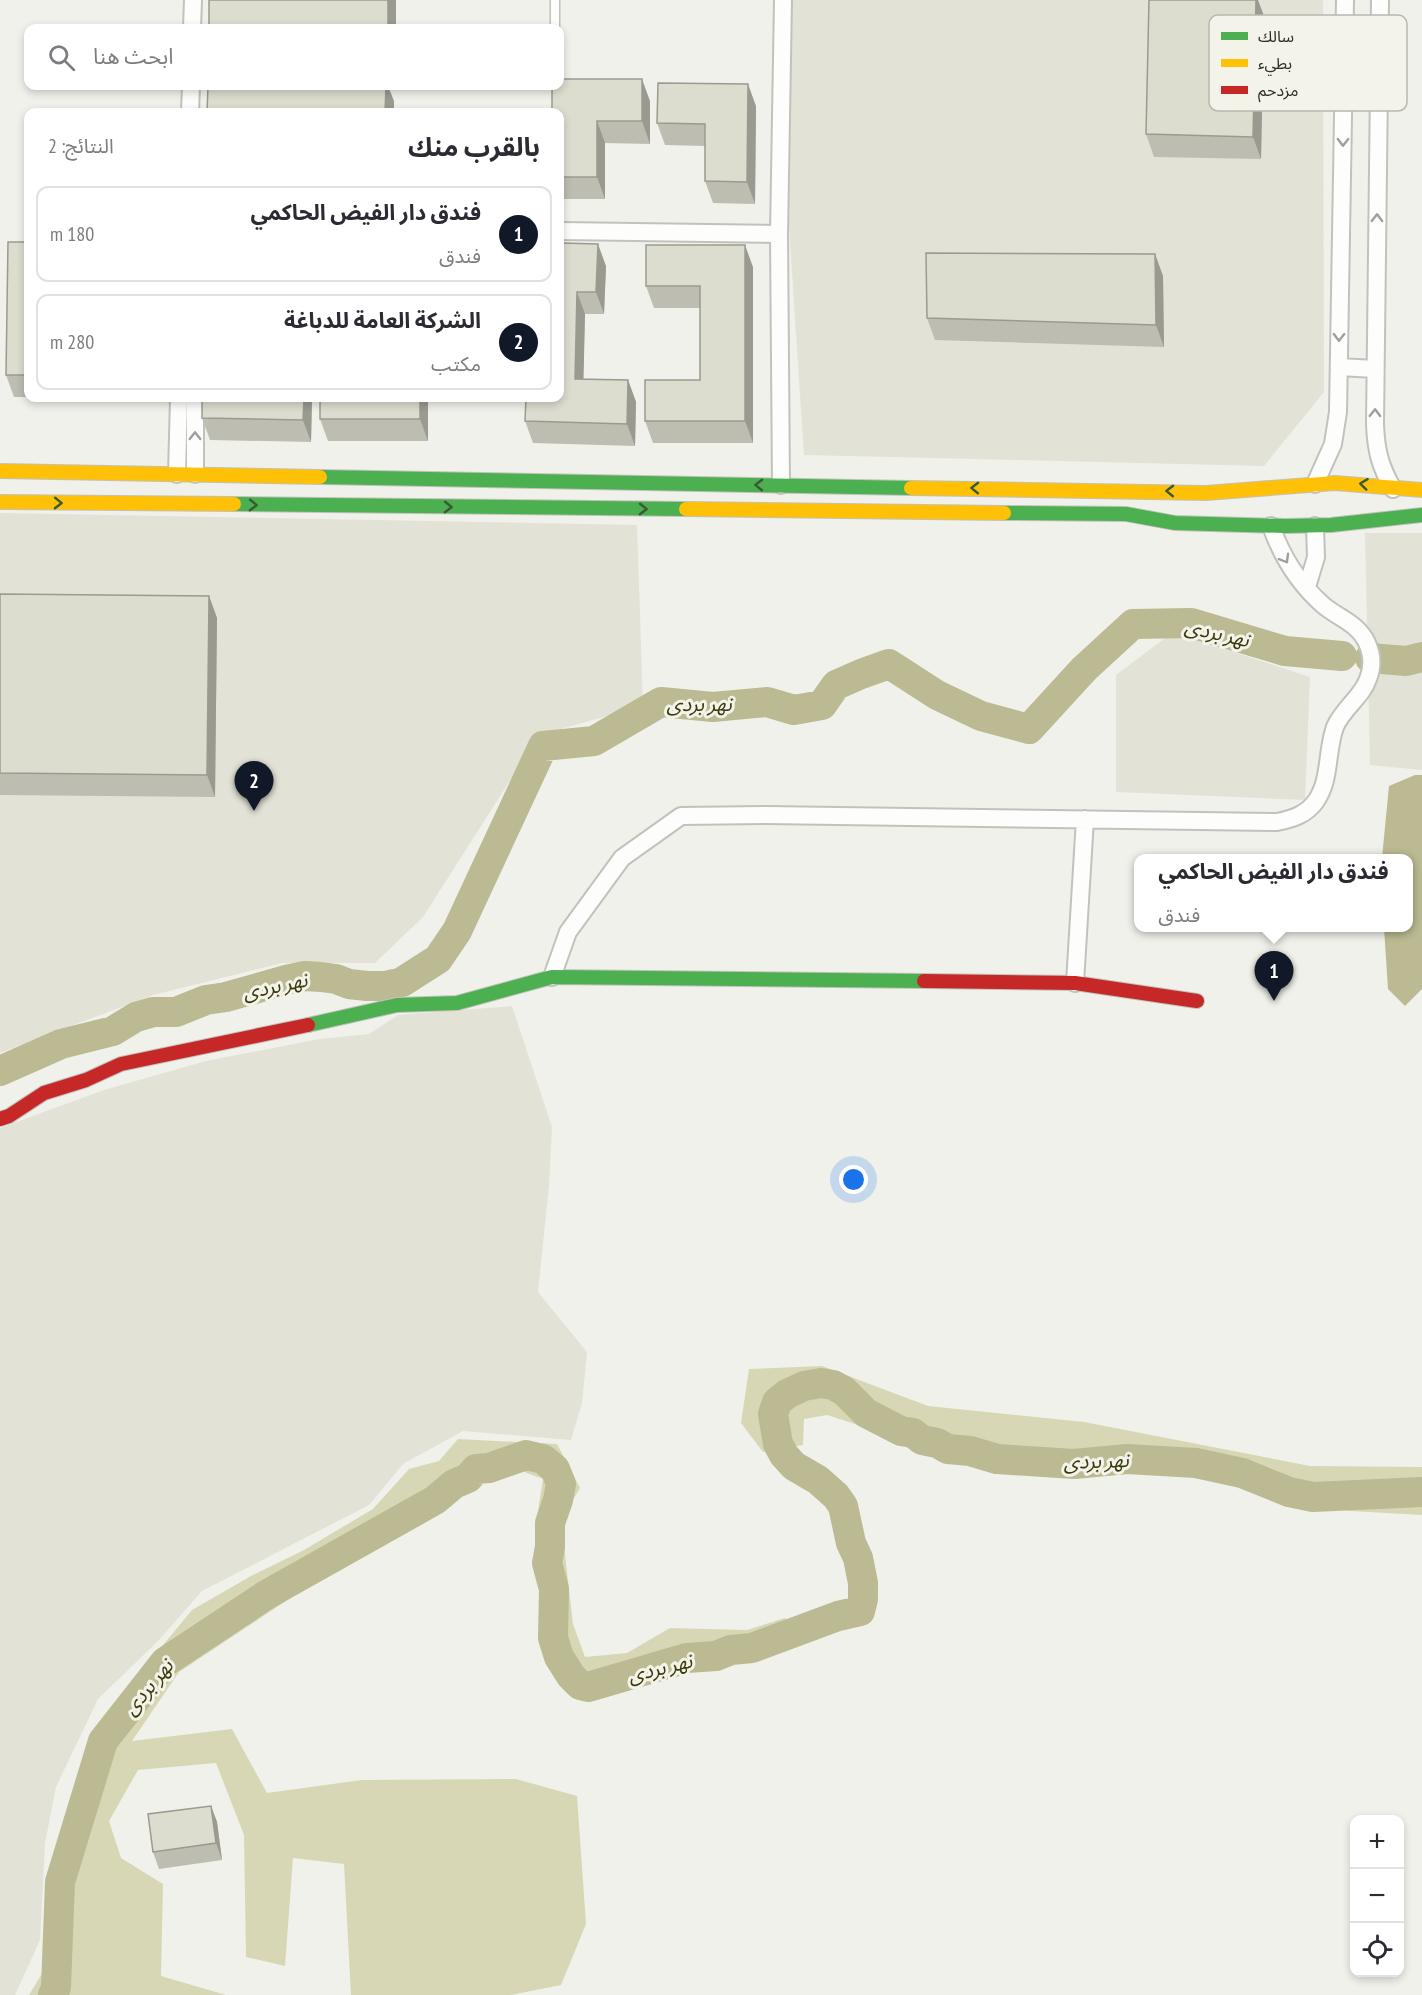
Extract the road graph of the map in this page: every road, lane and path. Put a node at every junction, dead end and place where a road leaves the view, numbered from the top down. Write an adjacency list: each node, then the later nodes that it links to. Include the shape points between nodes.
1 (193, 0): 8 (street)
2 (555, 0): 9 (lane)
3 (783, 0): 15 (street)
4 (1345, 0): 6 (street, one-way to 6)
5 (1380, 0): 7 (street, one-way to 5)
6 (1345, 15)
7 (1380, 15)
8 (192, 24)
9 (555, 24)
10 (191, 90): 11 (street)
11 (190, 108)
12 (1343, 111): 16 (street, one-way to 16)
13 (1378, 111): 17 (street, one-way to 13)
14 (564, 231): 15 (street)
15 (779, 234): 24 (street)
16 (1339, 367): 17 (street); 23 (street, via 1333,444)
17 (1375, 369): 25 (street, one-way to 17, via 1376,449)
18 (179, 402): 21 (street)
19 (195, 402): 22 (street, one-way to 19)
20 (0, 471): 21 (main road)
21 (177, 474): 22 (main road)
22 (195, 474): 24 (main road, one-way to 22)
23 (1315, 484): 24 (main road, one-way to 24, via 1206,493); 25 (main road, one-way to 23, via 1360,483)
24 (781, 485)
25 (1393, 489): 26 (main road)
26 (1422, 490)
27 (0, 502): 30 (main road, one-way to 30)
28 (1174, 509): 30 (main road)
29 (1222, 511): 32 (main road, via 1250,516)
30 (1126, 514): 32 (main road, via 1184,525)
31 (1422, 515): 33 (main road, via 1389,515)
32 (1271, 526): 33 (main road); 34 (street, one-way to 34, via 1290,568)
33 (1315, 526): 34 (street, via 1316,557)
34 (1307, 587): 35 (street, via 1322,604 1353,624 1371,655 1368,680 1335,728 1326,780 1314,804 1303,814 1277,822)
35 (1085, 819): 36 (street, via 681,816 622,858 568,932); 37 (street)
36 (552, 977): 37 (main road); 39 (main road, via 458,1003 397,1005)
37 (1075, 983): 38 (main road)
38 (1197, 1001)
39 (359, 1016): 40 (main road); 45 (main road, via 121,1064 44,1093)
40 (250, 1023)
41 (216, 1030): 42 (main road)
42 (102, 1058)
43 (81, 1066): 44 (main road)
44 (10, 1098)
45 (0, 1119)

